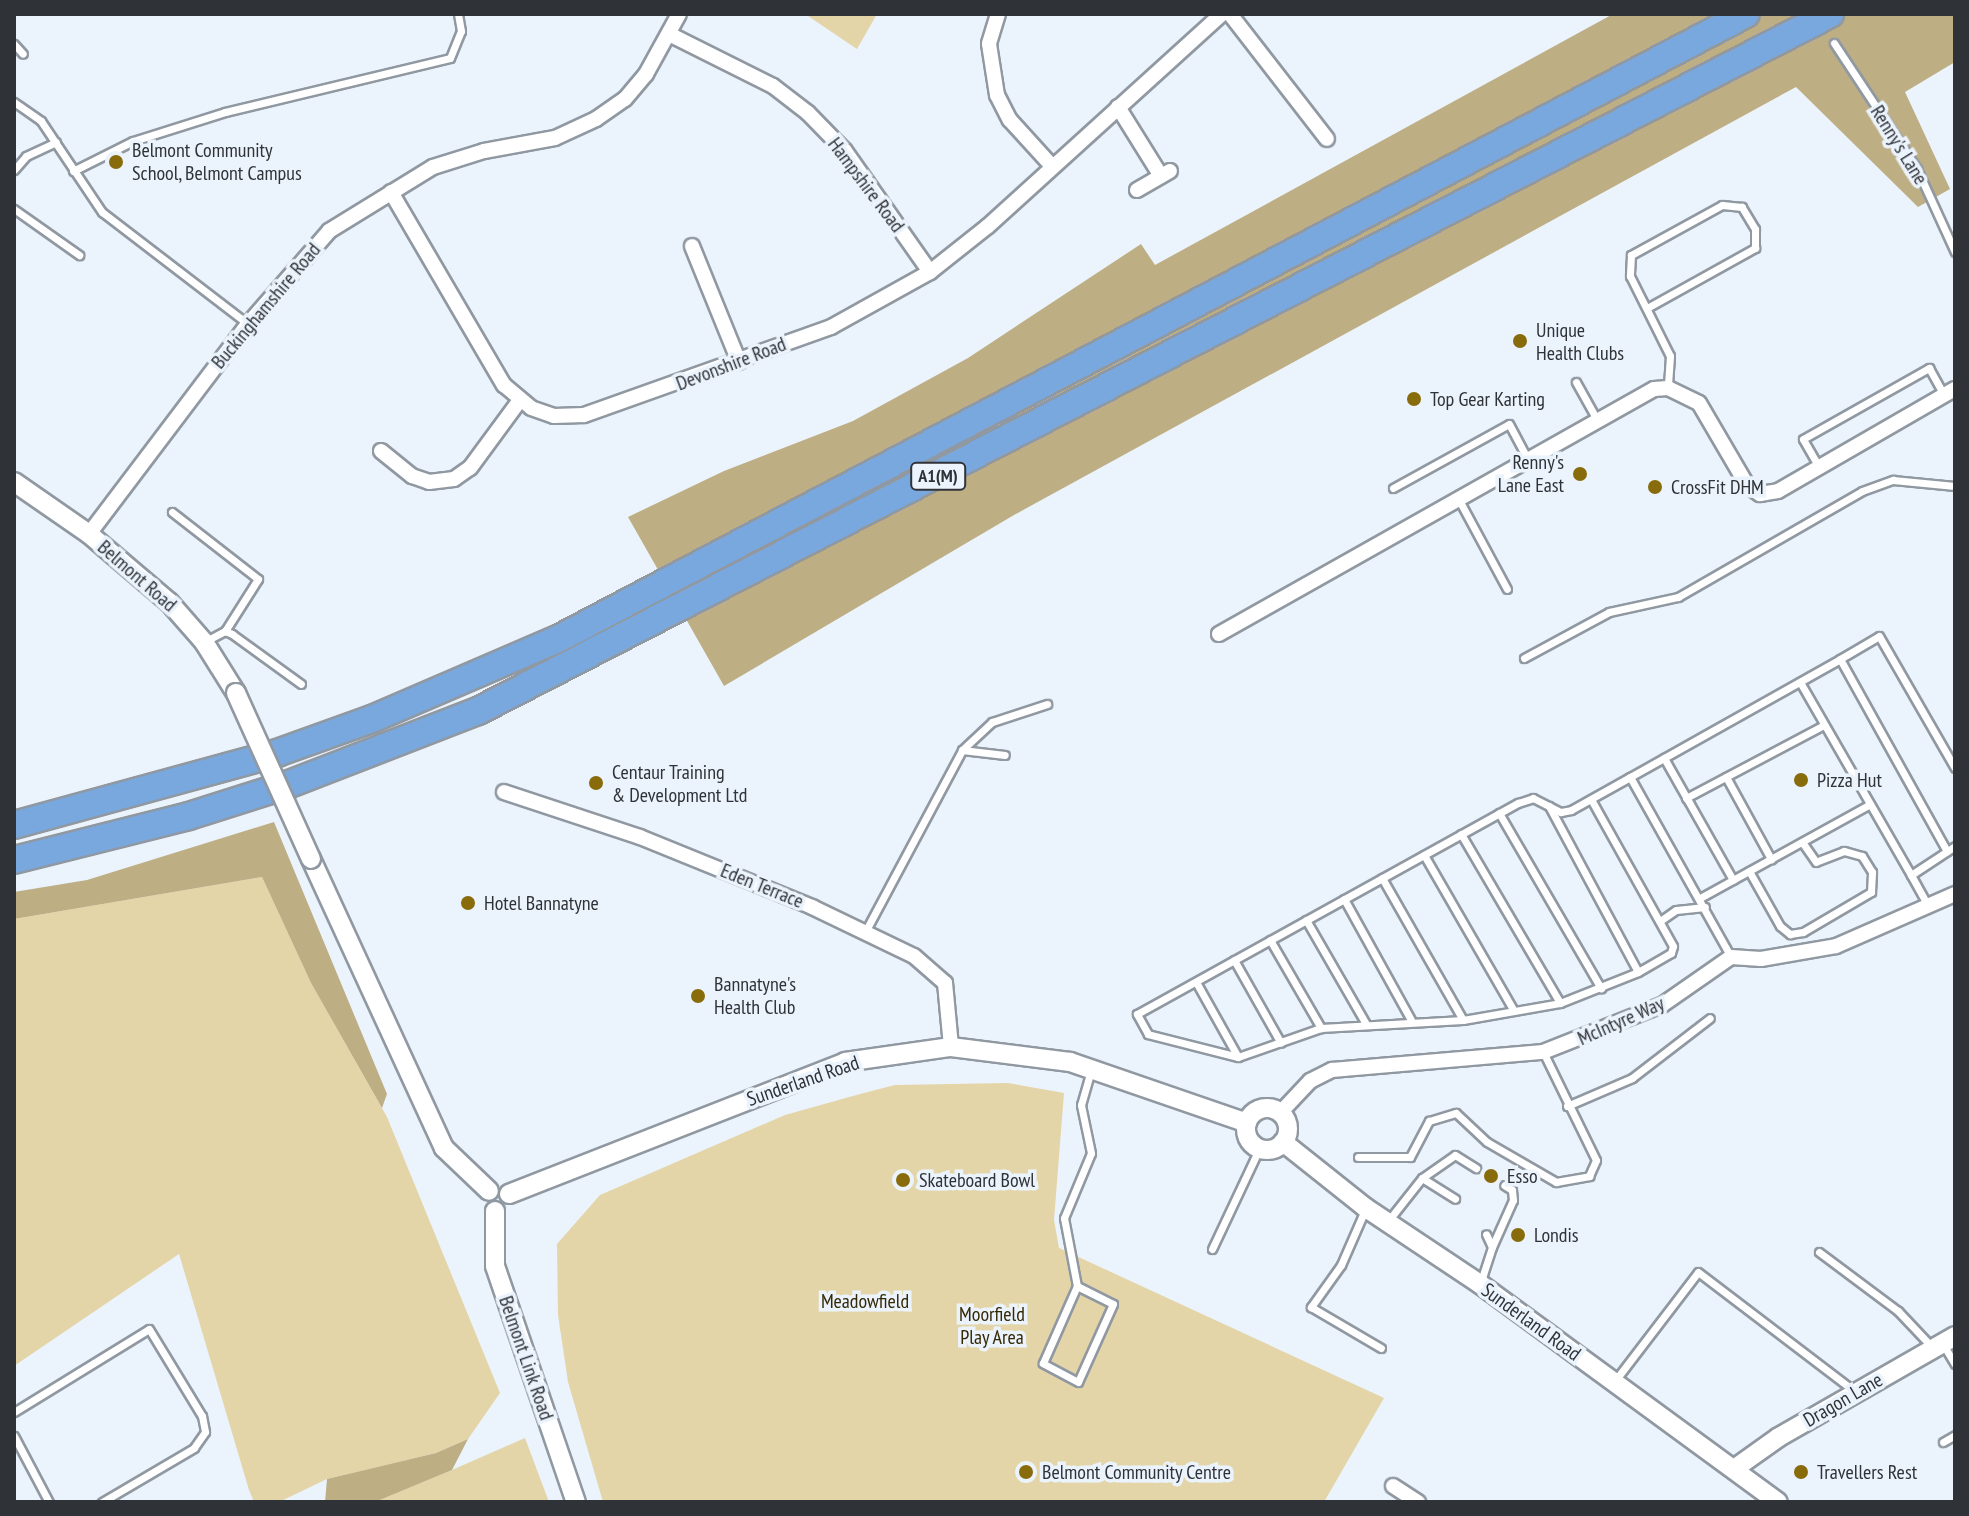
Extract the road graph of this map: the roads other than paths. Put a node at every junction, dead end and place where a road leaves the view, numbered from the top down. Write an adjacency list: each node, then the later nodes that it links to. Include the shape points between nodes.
1 (458, 14): 18 (lane, via 461,31 450,58 225,112 133,141)
2 (679, 14): 8 (street, Buckinghamshire Road)
3 (998, 14): 16 (street, via 989,44 997,95 1010,120)
4 (1222, 14): 13 (street, Devonshire Road)
5 (1230, 14): 14 (street)
6 (1746, 14): 65 (highway, A1(M), via 558,639 372,719 277,753)
7 (1830, 14): 72 (highway, A1(M), via 478,711 273,790)
8 (671, 35): 20 (street, Buckinghamshire Road, via 625,99 596,119 555,138 433,167); 25 (street, Hampshire Road, via 773,86 808,113 845,151)
9 (1834, 43): 23 (lane, Renny's Lane, via 1917,169)
10 (14, 44): 11 (lane)
11 (23, 54)
12 (14, 102): 15 (lane, via 41,121)
13 (1118, 107): 16 (street, Devonshire Road); 19 (street, via 1166,174)
14 (1327, 139)
15 (56, 142): 17 (lane, via 26,156); 18 (lane)
16 (1050, 164): 25 (street, Devonshire Road, via 988,226)
17 (14, 170)
18 (73, 171): 27 (lane, via 102,212)
19 (1137, 190)
20 (391, 192): 27 (street, Buckinghamshire Road, via 329,231); 32 (street, Devonshire Road, via 486,358)
21 (14, 209): 24 (lane)
22 (692, 246): 28 (street)
23 (1955, 252)
24 (79, 255)
25 (930, 272): 28 (street, Devonshire Road, via 831,327)
26 (1647, 308): 26 (lane, via 1630,276 1631,255 1722,205 1742,207 1755,229 1755,248); 30 (lane, via 1670,356)
27 (248, 324): 42 (street, Buckinghamshire Road)
28 (739, 362): 32 (street, Devonshire Road, via 584,415 554,416)
29 (1576, 382): 33 (lane)
30 (1668, 388): 33 (street, via 1633,397); 36 (street, via 1699,403 1747,485 1760,494 1778,491)
31 (1950, 392): 36 (street); 36 (lane, via 1929,368 1803,439)
32 (520, 400): 34 (street, via 470,468 454,479 429,482 412,476)
33 (1596, 418): 35 (street)
34 (381, 451)
35 (1527, 458): 39 (lane, via 1509,424); 40 (street)
36 (1819, 467)
37 (14, 482): 42 (street, Belmont Road)
38 (1955, 486): 47 (lane, via 1893,480 1862,491 1678,597 1609,612)
39 (1393, 488)
40 (1458, 498): 43 (lane); 45 (street)
41 (172, 512): 44 (lane, via 258,579)
42 (89, 534): 46 (street, Belmont Road, via 169,602)
43 (1507, 589)
44 (225, 631): 46 (lane); 50 (lane)
45 (1219, 634)
46 (204, 642): 112 (street, Belmont Road, bridge, via 236,693 444,1148)
47 (1524, 658)
48 (1840, 659): 49 (lane); 56 (lane, via 1879,636); 69 (lane)
49 (1800, 682): 52 (lane); 55 (lane)
50 (301, 684)
51 (1047, 704): 53 (lane, via 992,722)
52 (1824, 725): 58 (lane); 63 (lane)
53 (962, 750): 54 (lane); 84 (lane)
54 (1005, 755)
55 (1664, 758): 57 (lane); 60 (lane)
56 (1955, 768)
57 (1630, 777): 61 (lane); 78 (lane)
58 (1726, 777): 60 (lane); 71 (lane)
59 (504, 792): 84 (street, Eden Terrace, via 640,837)
60 (1686, 798): 76 (lane)
61 (1591, 799): 62 (lane, via 1561,812); 83 (lane)
62 (1548, 804): 64 (lane, via 1533,798); 88 (lane)
63 (1870, 804): 67 (lane); 74 (lane)
64 (1499, 813): 66 (lane); 90 (lane)
65 (14, 825)
66 (1461, 834): 70 (lane); 91 (lane)
67 (1802, 842): 71 (lane); 73 (lane, via 1816,862 1844,851 1862,856 1872,872 1871,892 1803,932 1790,934 1780,926)
68 (1955, 846): 69 (lane)
69 (1947, 851): 74 (lane)
70 (1424, 855): 75 (lane); 92 (lane)
71 (1771, 859): 73 (lane)
72 (14, 860)
73 (1749, 871): 76 (lane)
74 (1911, 875): 81 (lane)
75 (1382, 878): 79 (lane); 95 (lane)
76 (1733, 880): 78 (lane)
77 (1955, 894): 81 (street)
78 (1700, 898): 80 (lane)
79 (1344, 899): 82 (lane); 94 (lane)
80 (1705, 907): 83 (lane, via 1676,910); 86 (lane)
81 (1930, 908): 86 (street, via 1836,946 1761,959)
82 (1306, 920): 85 (lane); 96 (lane)
83 (1660, 921): 88 (lane, via 1673,946 1671,953)
84 (865, 932): 99 (street, Eden Terrace, via 937,972 951,1002)
85 (1270, 940): 87 (lane); 97 (lane)
86 (1731, 957): 100 (street, McIntyre Way, via 1662,1005)
87 (1234, 960): 89 (lane); 98 (lane)
88 (1638, 972): 90 (lane)
89 (1196, 982): 101 (lane); 101 (lane, via 1137,1014 1148,1034)
90 (1601, 988): 91 (lane)
91 (1560, 1003): 92 (lane)
92 (1514, 1011): 95 (lane)
93 (1710, 1018): 103 (lane, via 1632,1078)
94 (1411, 1020): 95 (lane); 96 (lane)
95 (1463, 1020)
96 (1366, 1024): 97 (lane)
97 (1321, 1028): 98 (lane)
98 (1281, 1043): 101 (lane)
99 (951, 1047): 102 (street, Sunderland Road, via 1046,1056); 113 (street, Sunderland Road, via 845,1062)
100 (1543, 1052): 103 (lane); 104 (street, McIntyre Way, via 1332,1070 1310,1081)
101 (1238, 1057)
102 (1091, 1068): 105 (street, Sunderland Road); 123 (lane, via 1081,1105 1091,1153 1064,1218)
103 (1567, 1106): 108 (lane, via 1596,1160 1589,1176 1569,1182 1556,1182 1506,1155 1456,1113 1429,1121 1410,1157)
104 (1280, 1113): 105 (street, via 1264,1108); 106 (street, via 1287,1124)
105 (1247, 1123): 107 (street, via 1248,1138)
106 (1283, 1142): 107 (street, via 1272,1150); 115 (street, Sunderland Road)
107 (1259, 1149): 120 (lane)
108 (1358, 1157)
109 (1476, 1168): 110 (lane, via 1455,1155)
110 (1422, 1178): 114 (lane); 117 (lane)
111 (1504, 1185): 119 (lane, via 1513,1200)
112 (489, 1191): 113 (street, via 500,1187); 116 (street, via 486,1200)
113 (509, 1194): 116 (street, via 509,1205)
114 (1455, 1199)
115 (1366, 1208): 117 (street, Sunderland Road); 125 (lane, via 1341,1265 1311,1307)
116 (495, 1211): 137 (street, Belmont Link Road, via 495,1266)
117 (1387, 1223): 122 (street, Sunderland Road)
118 (1486, 1234): 119 (lane)
119 (1492, 1247): 122 (lane)
120 (1212, 1249)
121 (1819, 1252): 124 (lane)
122 (1480, 1284): 127 (street, Sunderland Road)
123 (1077, 1286): 123 (lane, via 1113,1304 1078,1382 1043,1363)
124 (1944, 1343): 126 (lane); 128 (street, Dragon Lane)
125 (1381, 1348)
126 (1955, 1364)
127 (1614, 1382): 128 (lane, via 1698,1272); 133 (street, Sunderland Road)
128 (1855, 1392): 133 (street, Dragon Lane)
129 (14, 1412): 136 (lane, via 149,1329 202,1416 205,1432 194,1448)
130 (1955, 1435): 132 (lane)
131 (14, 1436): 135 (lane)
132 (1943, 1442)
133 (1734, 1469): 139 (street, Sunderland Road)
134 (1393, 1486): 138 (street)
135 (49, 1502)
136 (102, 1502)
137 (576, 1502)
138 (1418, 1502)
139 (1778, 1502)

